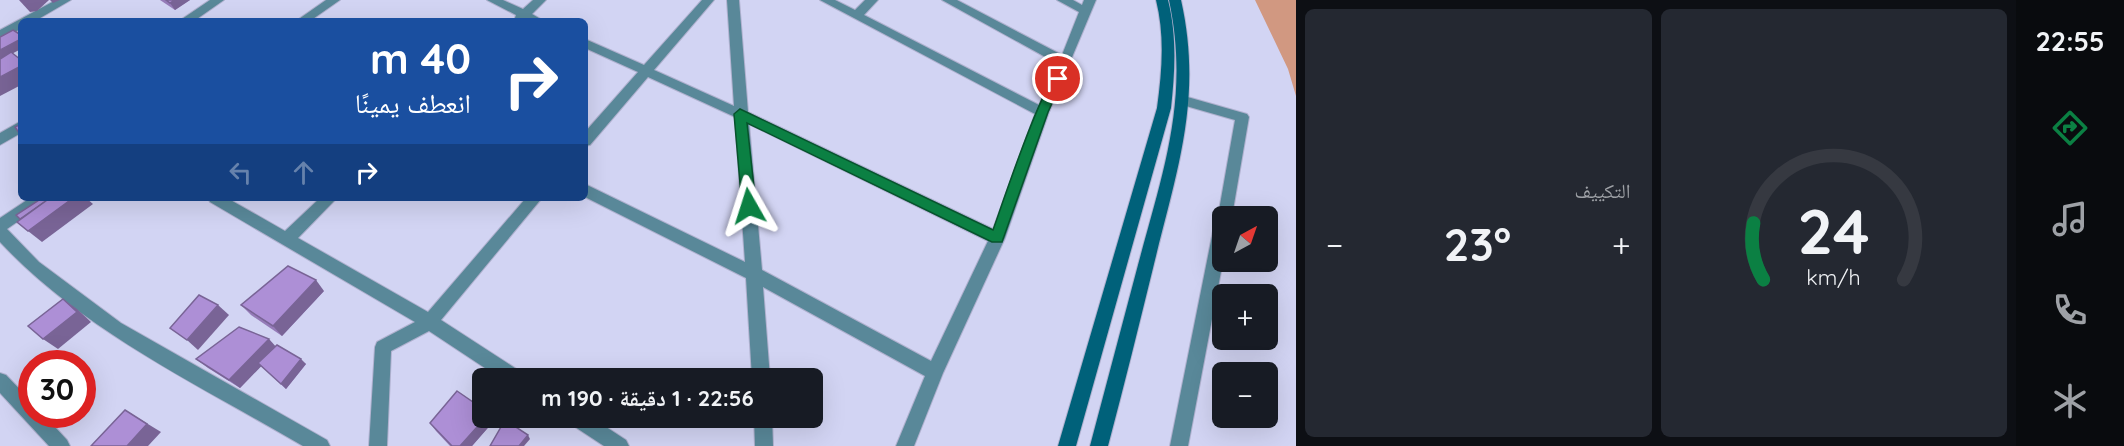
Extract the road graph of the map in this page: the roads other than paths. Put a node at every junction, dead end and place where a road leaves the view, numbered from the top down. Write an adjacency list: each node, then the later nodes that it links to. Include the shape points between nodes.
1 (65, 0): 16 (street)
2 (218, 0): 17 (street)
3 (334, 0): 18 (street)
4 (493, 0): 19 (street)
5 (540, 0): 19 (street)
6 (708, 0): 24 (street)
7 (733, 0): 27 (street)
8 (826, 0): 15 (street)
9 (872, 0): 15 (street)
10 (948, 0): 23 (street)
11 (1064, 0): 14 (street)
12 (1162, 0): 56 (street, via 1169,71 1164,108)
13 (1175, 0): 25 (street, via 1183,26)
14 (1087, 5): 23 (street)
15 (856, 16): 26 (street)
16 (32, 18)
17 (190, 18)
18 (307, 18)
19 (520, 18)
20 (18, 26): 21 (street)
21 (0, 35)
22 (588, 44): 24 (street)
23 (1065, 62): 26 (street)
24 (647, 72): 27 (street); 29 (street)
25 (1184, 101): 36 (street, via 1242,117); 57 (street)
26 (1042, 112): 39 (street)
27 (740, 114): 39 (street); 42 (street)
28 (18, 128): 30 (street)
29 (588, 138)
30 (0, 140)
31 (588, 191): 42 (street)
32 (37, 201): 37 (street)
33 (220, 201): 40 (street)
34 (327, 201): 40 (street)
35 (532, 201): 43 (street)
36 (1227, 206)
37 (0, 226)
38 (0, 232): 51 (street, via 33,267 115,328)
39 (997, 238): 46 (street)
40 (286, 240): 43 (street)
41 (1213, 272): 58 (street)
42 (756, 275): 45 (street); 46 (street)
43 (430, 322): 44 (street); 52 (street, via 384,347)
44 (500, 368)
45 (761, 368)
46 (934, 372): 55 (street)
47 (0, 381): 50 (street)
48 (592, 428): 53 (street)
49 (763, 428): 54 (street)
50 (61, 446)
51 (321, 446)
52 (378, 446)
53 (620, 446)
54 (764, 446)
55 (905, 446)
56 (1067, 446)
57 (1099, 446)
58 (1179, 446)

